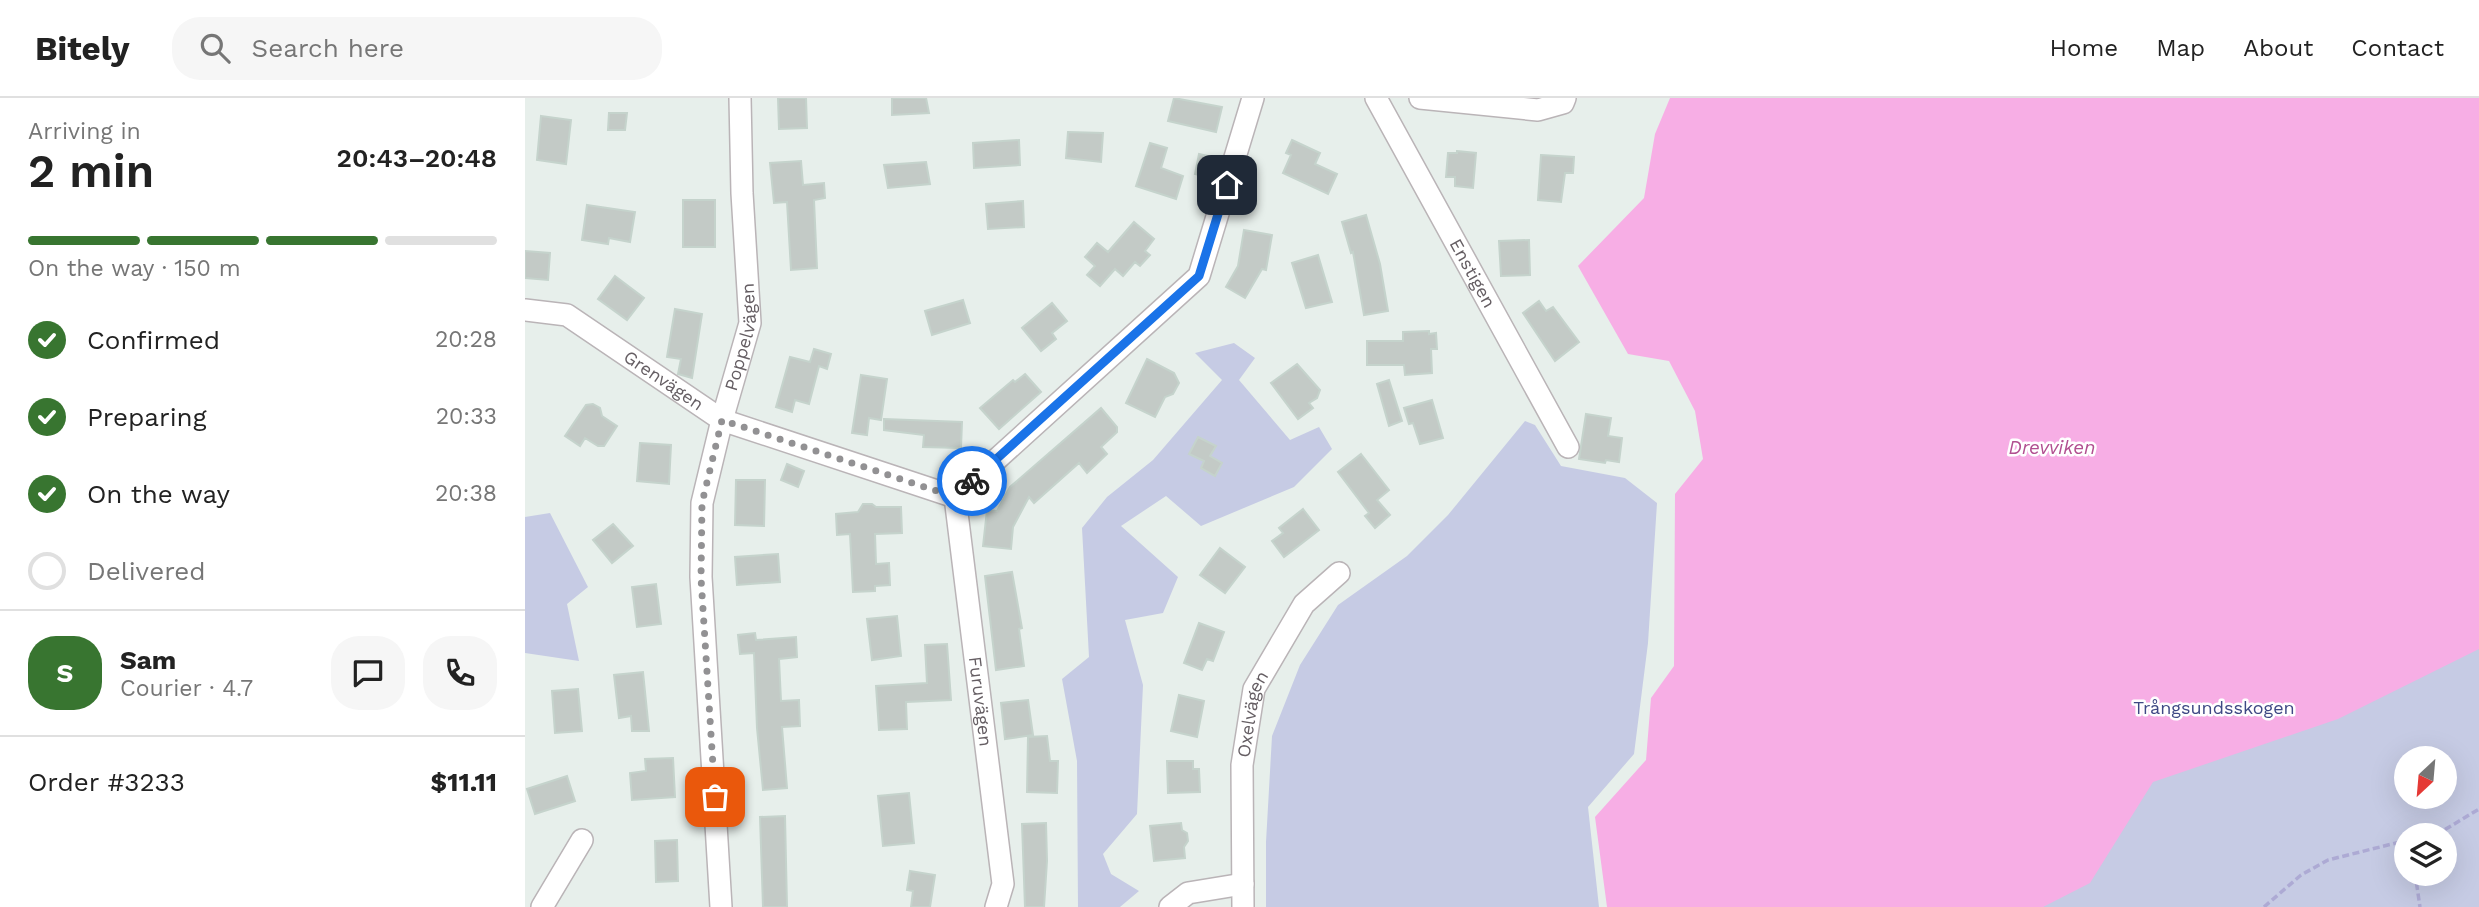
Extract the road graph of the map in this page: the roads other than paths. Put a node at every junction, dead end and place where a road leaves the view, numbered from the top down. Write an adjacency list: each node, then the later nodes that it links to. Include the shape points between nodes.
1 (740, 98): 7 (street, Poppelvägen, via 750,323)
2 (1253, 98): 9 (street, via 1199,276)
3 (1376, 98): 8 (street, Enstigen)
4 (1420, 98): 5 (street, via 1538,110)
5 (1564, 100)
6 (525, 310): 7 (street, Grenvägen, via 567,315)
7 (722, 420): 9 (street, Grenvägen); 14 (street, Poppelvägen, via 702,503 701,578)
8 (1568, 447)
9 (955, 497): 15 (street, Furuvägen, via 1003,884)
10 (1339, 573): 12 (street, Oxelvägen, via 1304,604 1254,689 1242,765)
11 (582, 840): 13 (street)
12 (1243, 884): 16 (street, via 1188,893); 17 (street, Oxelvägen)
13 (542, 907)
14 (722, 907)
15 (996, 907)
16 (1170, 907)
17 (1243, 907)

